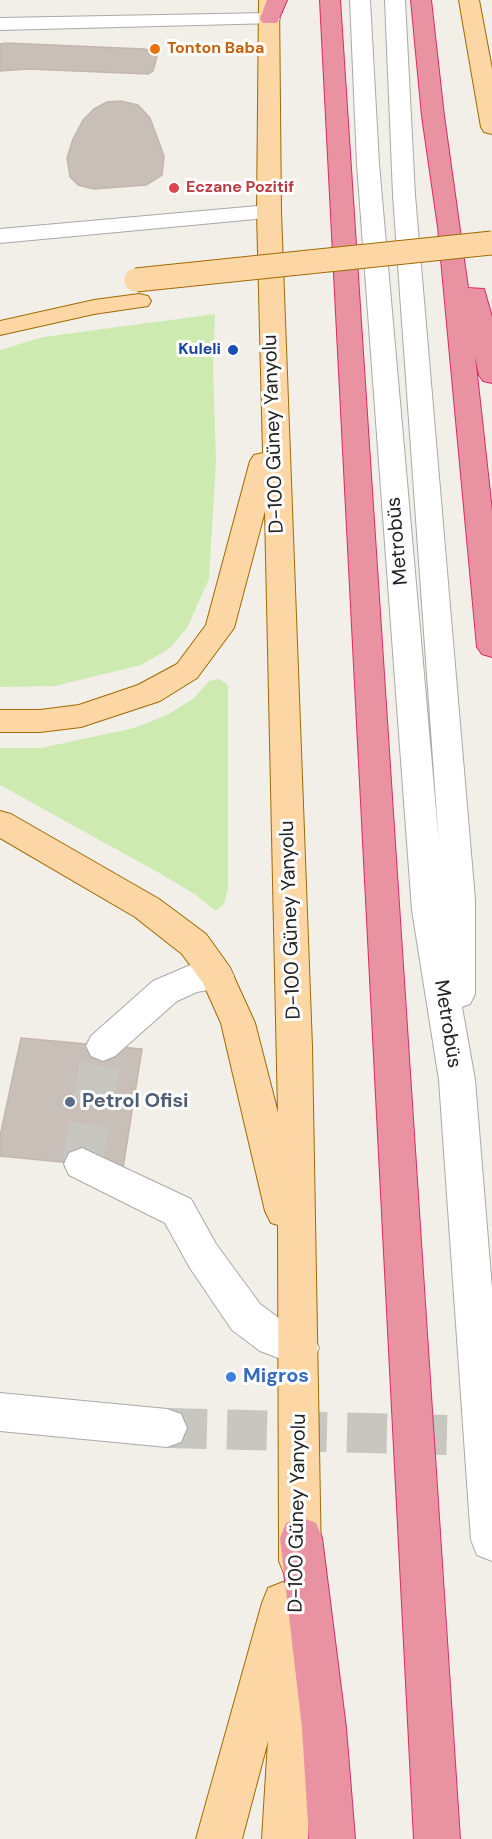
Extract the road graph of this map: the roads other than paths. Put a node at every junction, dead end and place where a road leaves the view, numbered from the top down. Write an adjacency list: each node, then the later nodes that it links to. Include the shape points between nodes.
1 (330, 0): 35 (highway)
2 (360, 0): 24 (street, Metrobüs, via 368,164 428,910)
3 (395, 0): 24 (street, Metrobüs, via 404,195 459,900)
4 (421, 0): 10 (highway)
5 (469, 0): 8 (main road)
6 (272, 6): 7 (street); 9 (main road, D-100 Güney Yanyolu)
7 (0, 24)
8 (492, 127)
9 (268, 212): 11 (street); 18 (main road, D-100 Güney Yanyolu)
10 (450, 227): 17 (highway, via 474,292); 19 (highway)
11 (0, 236)
12 (492, 243): 14 (main road, bridge)
13 (492, 264): 14 (main road)
14 (138, 291): 15 (main road); 16 (main road, via 94,307)
15 (11, 302)
16 (0, 328)
17 (492, 375)
18 (274, 416): 20 (main road, via 220,628 187,671 149,693 81,716); 26 (main road, D-100 Güney Yanyolu)
19 (492, 646)
20 (0, 721)
21 (0, 823): 22 (main road, via 147,908 194,944)
22 (217, 976): 23 (street, via 193,978 165,992); 26 (main road, via 238,1023)
23 (103, 1046)
24 (456, 1080): 31 (street, Metrobüs)
25 (82, 1164): 27 (street, via 178,1211 203,1256 246,1317 274,1338)
26 (299, 1274): 27 (main road, D-100 Güney Yanyolu)
27 (299, 1348): 30 (main road, D-100 Güney Yanyolu)
28 (0, 1412): 29 (street)
29 (168, 1428)
30 (301, 1538): 32 (main road); 33 (main road, D-100 Güney Yanyolu); 34 (highway, via 324,1728)
31 (492, 1539)
32 (219, 1839)
33 (285, 1839)
34 (332, 1839)
35 (437, 1839)

